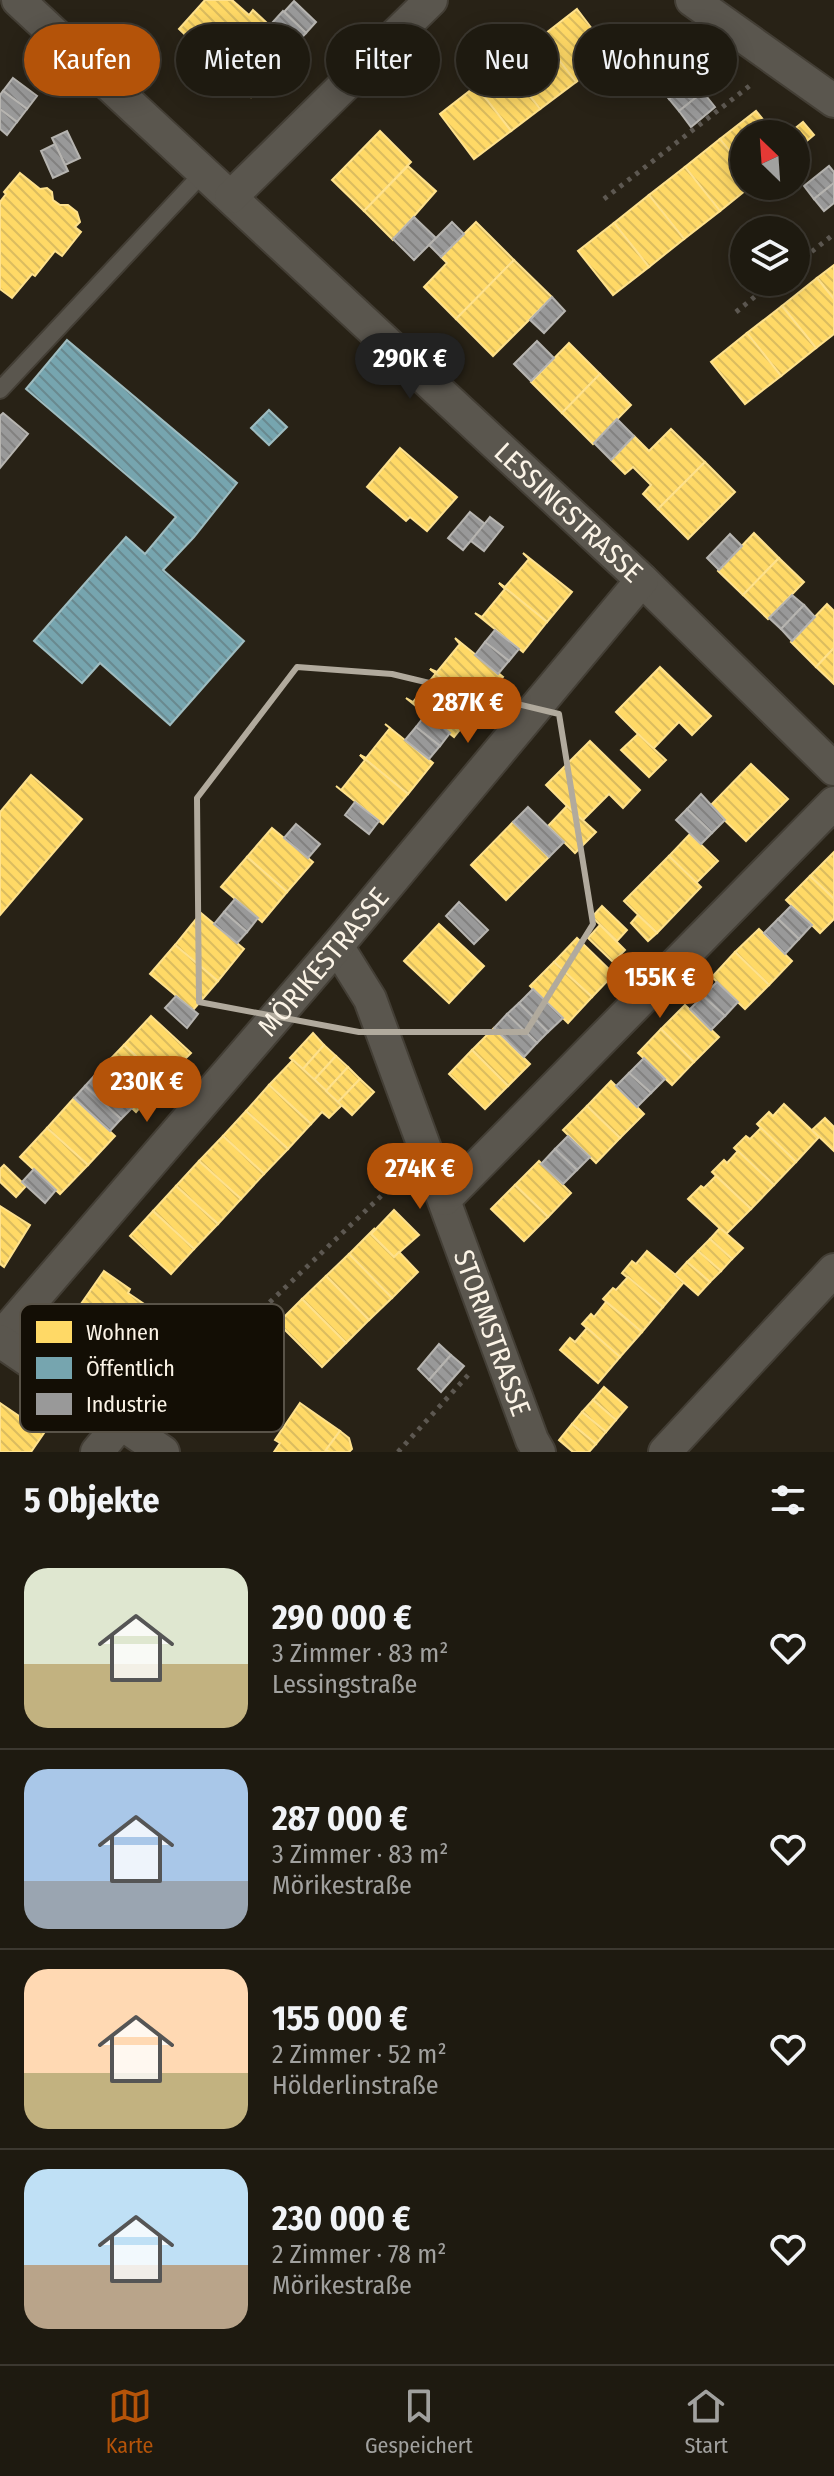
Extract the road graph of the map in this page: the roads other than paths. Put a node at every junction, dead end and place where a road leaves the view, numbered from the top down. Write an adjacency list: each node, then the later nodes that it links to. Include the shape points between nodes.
1 (18, 0): 5 (street, LESSINGSTRASSE)
2 (431, 0): 6 (street)
3 (692, 0): 4 (street)
4 (834, 101)
5 (203, 173): 6 (street, LESSINGSTRASSE); 7 (lane)
6 (231, 197): 8 (street, LESSINGSTRASSE)
7 (0, 390)
8 (642, 580): 9 (street, LESSINGSTRASSE); 11 (street, MÖRIKESTRASSE)
9 (834, 769)
10 (834, 803): 12 (street)
11 (337, 946): 12 (street, STORMSTRASSE, via 370,999); 14 (street, MÖRIKESTRASSE)
12 (445, 1199): 22 (street, STORMSTRASSE)
13 (834, 1270): 23 (street)
14 (30, 1304)
15 (20, 1316): 16 (street, MÖRIKESTRASSE)
16 (0, 1339): 17 (street)
17 (20, 1353)
18 (114, 1432): 20 (street)
19 (136, 1432): 21 (street)
20 (97, 1452)
21 (163, 1452)
22 (539, 1452)
23 (665, 1452)

